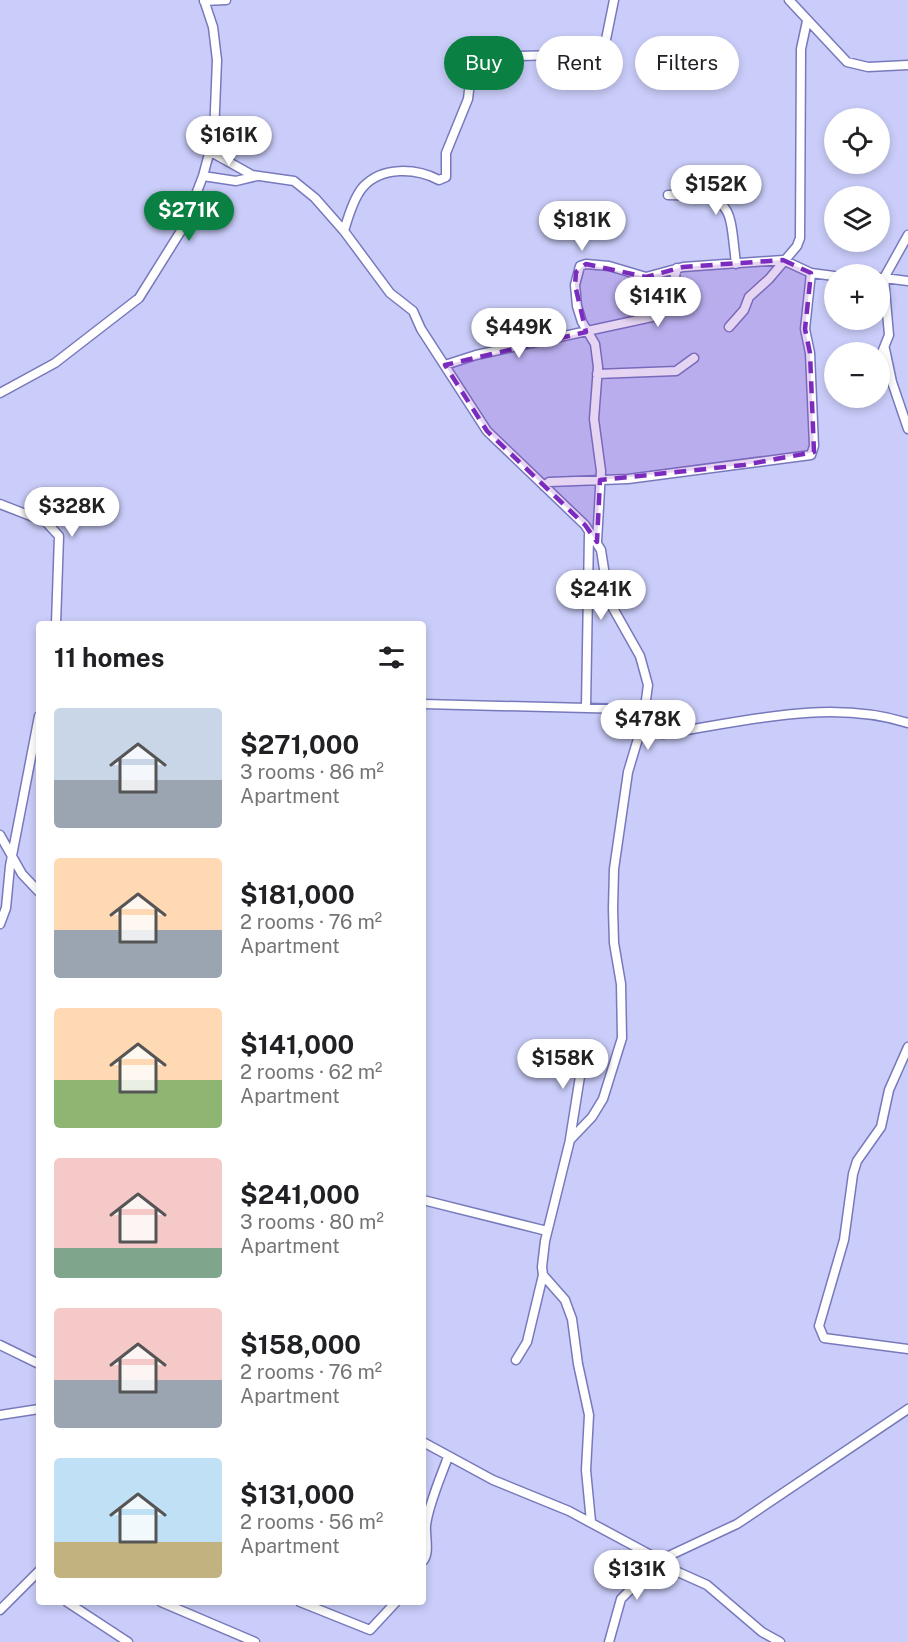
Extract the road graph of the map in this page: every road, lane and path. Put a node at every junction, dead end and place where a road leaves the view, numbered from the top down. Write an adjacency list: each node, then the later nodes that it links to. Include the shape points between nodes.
1 (226, 0): 4 (street)
2 (614, 0): 11 (street, via 606,46 600,56 479,57 472,65 468,99 446,153 446,177 439,180 404,171 372,179 361,189)
3 (789, 0): 5 (street)
4 (204, 1): 7 (street, via 213,27 217,60)
5 (807, 21): 6 (street, via 853,65); 13 (street, via 801,49 800,238)
6 (908, 65)
7 (211, 152): 8 (street); 9 (street)
8 (203, 176): 9 (street, via 236,181); 27 (street, via 184,225 139,298 55,363)
9 (257, 176): 11 (street, via 294,181)
10 (668, 195): 14 (street, via 704,196 720,201 728,209)
11 (344, 231): 24 (street, via 390,293 410,307)
12 (908, 235): 15 (street)
13 (783, 260): 14 (street); 17 (street); 21 (street, via 749,297 744,310)
14 (736, 264): 16 (street)
15 (890, 265)
16 (677, 268): 22 (street, via 661,312); 22 (street, via 646,277 609,266 580,266 575,285 577,306)
17 (811, 273): 18 (street); 29 (street, via 805,329 810,353 814,446 811,455)
18 (824, 275)
19 (890, 279): 20 (street)
20 (908, 281)
21 (729, 327)
22 (587, 332): 24 (street); 26 (street, via 596,344)
23 (694, 358): 26 (street, via 676,371)
24 (445, 365): 30 (street, via 487,431)
25 (890, 372): 28 (street)
26 (597, 374): 29 (street, via 594,429)
27 (0, 393)
28 (908, 429)
29 (600, 480): 30 (street, via 555,481); 33 (street)
30 (544, 486): 32 (street)
31 (0, 504): 34 (street, via 46,522 59,536)
32 (590, 534): 33 (street); 36 (street)
33 (597, 542): 37 (street, via 609,601 646,670 648,696)
34 (56, 621)
35 (426, 704): 36 (street)
36 (586, 707): 37 (street, via 627,709)
37 (643, 720): 38 (street, via 653,733 663,734 795,714 868,713); 46 (street, via 628,772 614,868 612,909 621,984 622,1038 603,1099)
38 (908, 723)
39 (36, 734): 41 (street)
40 (0, 835): 41 (street)
41 (14, 858): 42 (street); 43 (street)
42 (36, 889)
43 (0, 924)
44 (585, 1045): 46 (street)
45 (908, 1047): 51 (street, via 889,1090 880,1126 857,1161 844,1240 819,1326 824,1338)
46 (570, 1140): 48 (street)
47 (426, 1201): 48 (street)
48 (547, 1231): 49 (street)
49 (543, 1275): 52 (street, via 527,1342); 59 (street, via 565,1300 572,1319 589,1415 586,1470)
50 (0, 1345): 53 (street)
51 (908, 1349)
52 (516, 1360)
53 (36, 1363)
54 (908, 1409): 61 (street, via 737,1524)
55 (36, 1410): 56 (street)
56 (0, 1415)
57 (426, 1444): 58 (street)
58 (448, 1457): 59 (street); 60 (street)
59 (591, 1522): 61 (street)
60 (426, 1528)
61 (659, 1561): 72 (street, via 621,1599); 73 (street, via 707,1586 762,1632)
62 (36, 1574): 63 (street)
63 (31, 1579): 64 (street); 69 (street)
64 (36, 1582)
65 (72, 1605): 70 (street)
66 (168, 1605): 71 (street)
67 (307, 1605): 68 (street, via 369,1630)
68 (393, 1605)
69 (0, 1610)
70 (128, 1642)
71 (255, 1642)
72 (609, 1642)
73 (780, 1642)

